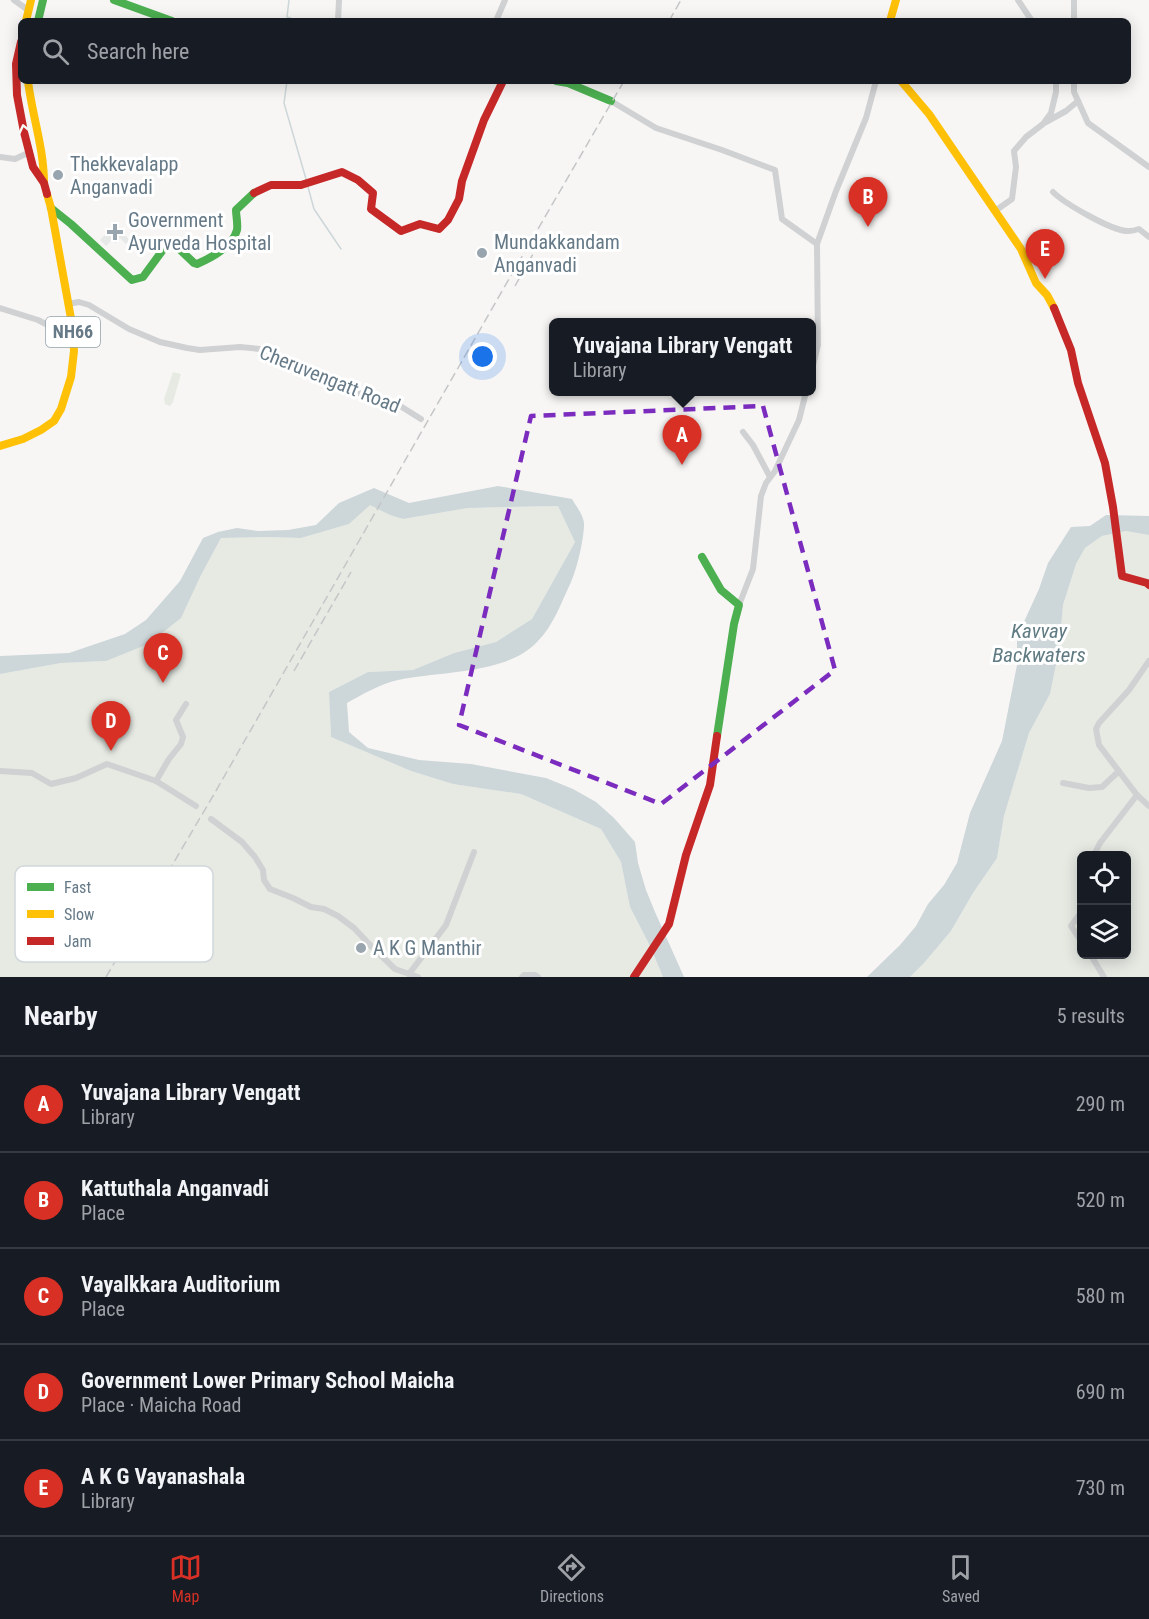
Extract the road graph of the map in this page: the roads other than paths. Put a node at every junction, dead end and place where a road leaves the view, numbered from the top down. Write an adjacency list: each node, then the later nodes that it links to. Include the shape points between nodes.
1 (14, 0): 11 (street)
2 (31, 0): 11 (main road)
3 (43, 0): 13 (main road)
4 (114, 0): 10 (main road)
5 (339, 0): 15 (street)
6 (505, 0): 16 (street)
7 (896, 0): 17 (main road)
8 (1018, 0): 18 (street)
9 (1074, 0): 19 (street)
10 (134, 3): 14 (main road)
11 (28, 10): 12 (main road)
12 (27, 18)
13 (39, 18)
14 (166, 18)
15 (338, 18)
16 (497, 18)
17 (891, 18)
18 (1030, 18)
19 (1074, 18)
20 (18, 55): 31 (main road, NH66, one-way to 20, via 17,95)
21 (28, 84): 34 (main road, NH66, via 45,166)
22 (502, 84): 36 (main road, via 484,120 459,199 439,229 416,224 401,231 371,209 373,193 342,172 256,191 236,210 237,231 230,242 200,263 194,263 168,243 143,277 132,280)
23 (570, 84): 28 (main road)
24 (875, 84): 39 (street)
25 (904, 84): 37 (main road, via 929,114)
26 (1056, 84): 30 (street, via 1051,113)
27 (1074, 84): 29 (street)
28 (610, 101): 39 (street, via 656,128 775,170 782,219)
29 (1078, 101): 30 (street); 33 (street, via 1088,123)
30 (1043, 124): 37 (street, via 1014,151 1017,166 1012,199)
31 (30, 152): 32 (street, via 15,159); 34 (main road, NH66, via 33,167)
32 (0, 157)
33 (1149, 167)
34 (44, 183): 36 (main road, NH66)
35 (1053, 192): 38 (street, via 1099,220 1130,231 1139,229)
36 (51, 208): 40 (main road, NH66)
37 (995, 211): 52 (main road, via 1021,249 1036,283 1047,295 1071,350 1078,383 1106,463 1122,576)
38 (1149, 237)
39 (818, 244): 42 (street)
40 (67, 304): 44 (main road, NH66); 47 (street, Cheruvengatt Road, via 89,305 160,342 200,350 260,349 348,390 397,404)
41 (0, 308): 44 (street, via 38,320)
42 (814, 318)
43 (816, 336): 45 (street)
44 (74, 339): 49 (main road, NH66, via 71,377 62,409 54,421 23,439)
45 (816, 353)
46 (805, 396): 50 (street, via 799,420)
47 (421, 419)
48 (743, 432): 50 (street)
49 (0, 446)
50 (770, 477): 53 (street, via 761,496 753,569)
51 (702, 557): 53 (main road, via 721,590)
52 (1149, 585)
53 (739, 605): 73 (main road, via 710,785 686,855 669,924)
54 (1149, 661): 57 (street, via 1096,729 1099,745)
55 (186, 704): 58 (street, via 176,720 183,737 181,744)
56 (0, 771): 58 (street, via 32,773 51,784 107,764)
57 (1119, 771): 59 (street, via 1102,787); 60 (street)
58 (156, 781): 61 (street)
59 (1063, 783)
60 (1137, 795): 62 (street); 64 (street)
61 (196, 806)
62 (1149, 806)
63 (211, 819): 69 (street, via 255,857 270,889 338,915 395,969)
64 (1096, 851)
65 (474, 852): 69 (street, via 446,925)
66 (1077, 918): 67 (street, via 1071,926)
67 (1077, 935)
68 (1093, 959): 74 (street)
69 (409, 974): 70 (street)
70 (418, 977)
71 (522, 977): 72 (street)
72 (538, 977)
73 (634, 977)
74 (1104, 977)

